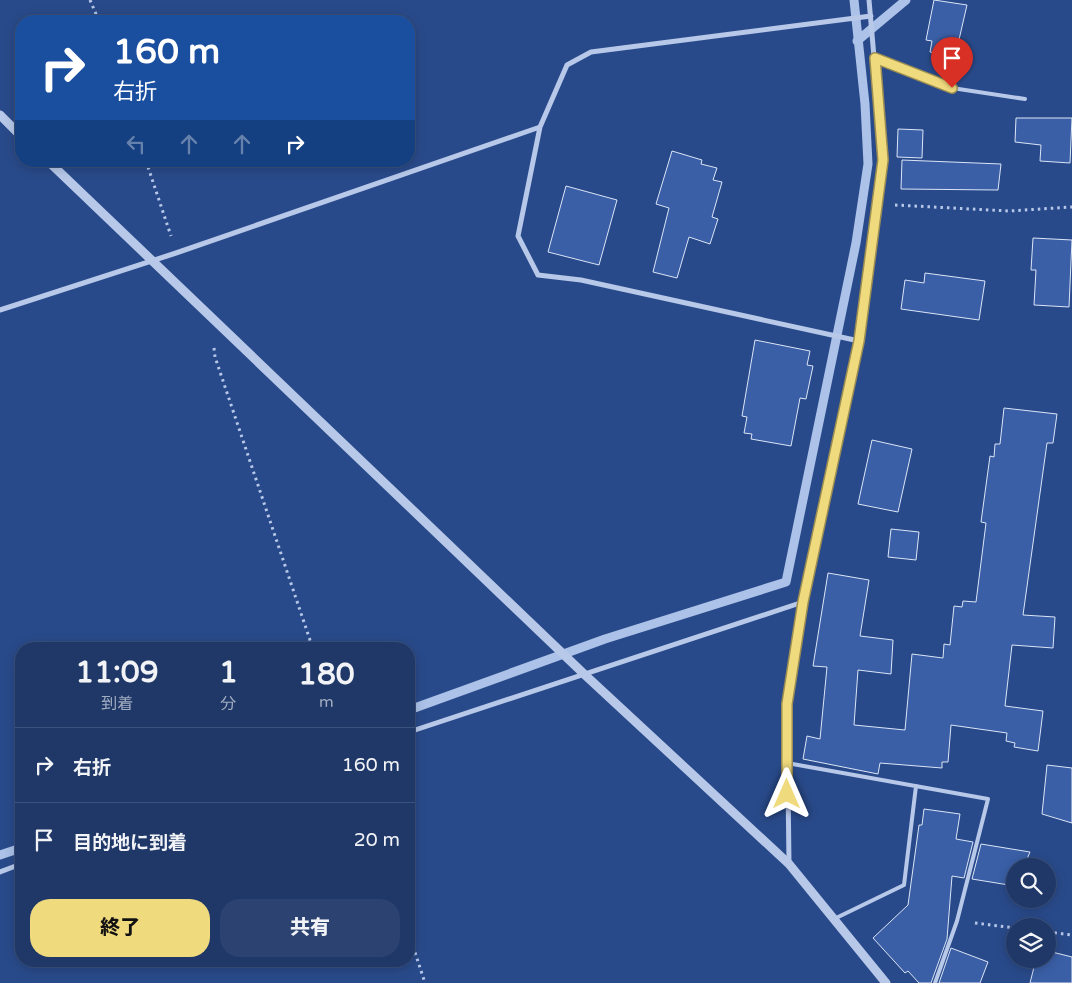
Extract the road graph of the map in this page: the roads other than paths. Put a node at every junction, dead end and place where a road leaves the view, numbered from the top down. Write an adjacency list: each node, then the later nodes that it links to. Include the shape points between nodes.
1 (869, 0): 2 (street)
2 (871, 16): 3 (street); 6 (street, via 591,52 568,64)
3 (875, 58): 4 (lane, via 952,88); 11 (street, via 883,160)
4 (1025, 99)
5 (0, 115): 7 (street)
6 (540, 127): 9 (street); 11 (street, via 518,236 538,275 580,280)
7 (15, 130)
8 (54, 167): 9 (street)
9 (152, 260): 10 (street); 13 (street)
10 (0, 310)
11 (859, 341): 12 (street)
12 (803, 602): 13 (street); 15 (street, via 787,704)
13 (584, 674): 14 (street); 17 (street)
14 (415, 730)
15 (788, 763): 16 (lane); 17 (street)
16 (916, 786): 20 (lane, via 904,885); 22 (lane, via 988,800 957,921)
17 (789, 864): 20 (street)
18 (15, 866): 19 (street)
19 (0, 872)
20 (834, 919): 21 (street)
21 (886, 983)
22 (935, 983)

